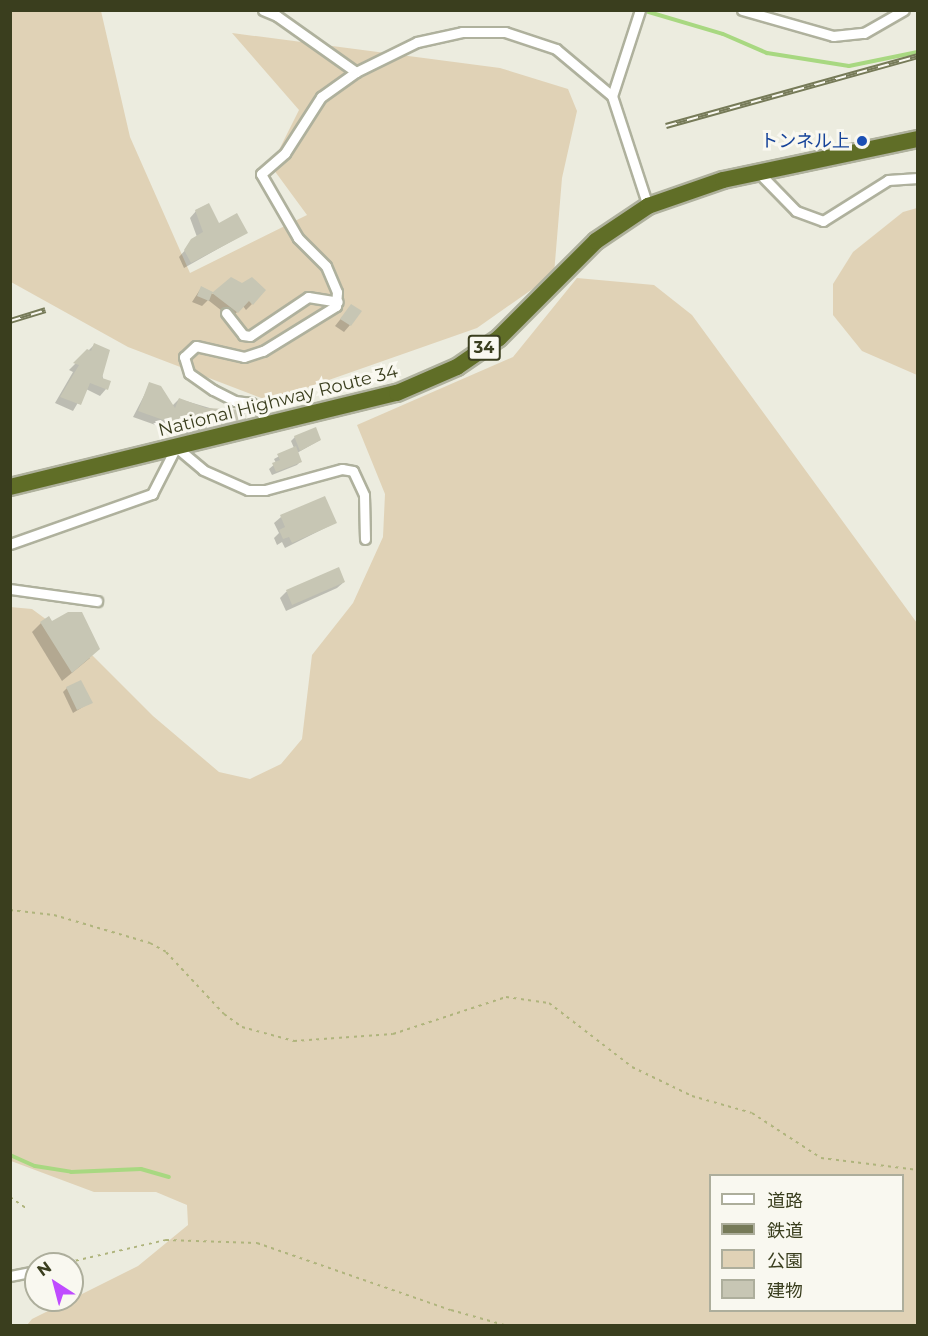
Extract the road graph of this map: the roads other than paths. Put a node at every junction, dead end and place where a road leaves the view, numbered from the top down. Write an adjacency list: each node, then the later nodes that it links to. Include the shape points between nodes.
1 (264, 10): 5 (street)
2 (640, 10): 6 (street)
3 (742, 10): 4 (street, via 833,36 864,33)
4 (904, 10)
5 (356, 72): 6 (street, via 417,42 462,32 505,32 556,49); 11 (street, via 321,97 285,153 261,174 298,238 326,266)
6 (612, 96): 10 (street)
7 (918, 139): 8 (highway, National Highway Route 34 / 34)
8 (758, 172): 9 (street, via 796,211 823,221 888,180); 10 (highway, National Highway Route 34 / 34)
9 (918, 178)
10 (648, 206): 13 (highway, National Highway Route 34 / 34, via 596,241 522,317 457,367 397,393)
11 (338, 302): 12 (street, via 308,297 250,336 243,335); 13 (street, via 263,351 244,357 196,346 184,357 189,373 235,401 251,403 260,410)
12 (226, 313)
13 (267, 425): 14 (highway, National Highway Route 34 / 34)
14 (176, 447): 15 (highway, National Highway Route 34 / 34); 16 (street, via 203,470 248,490 265,490 342,469 353,471 364,495); 17 (street, via 152,494)
15 (10, 487)
16 (365, 539)
17 (10, 544)
18 (10, 589): 19 (street)
19 (97, 601)

